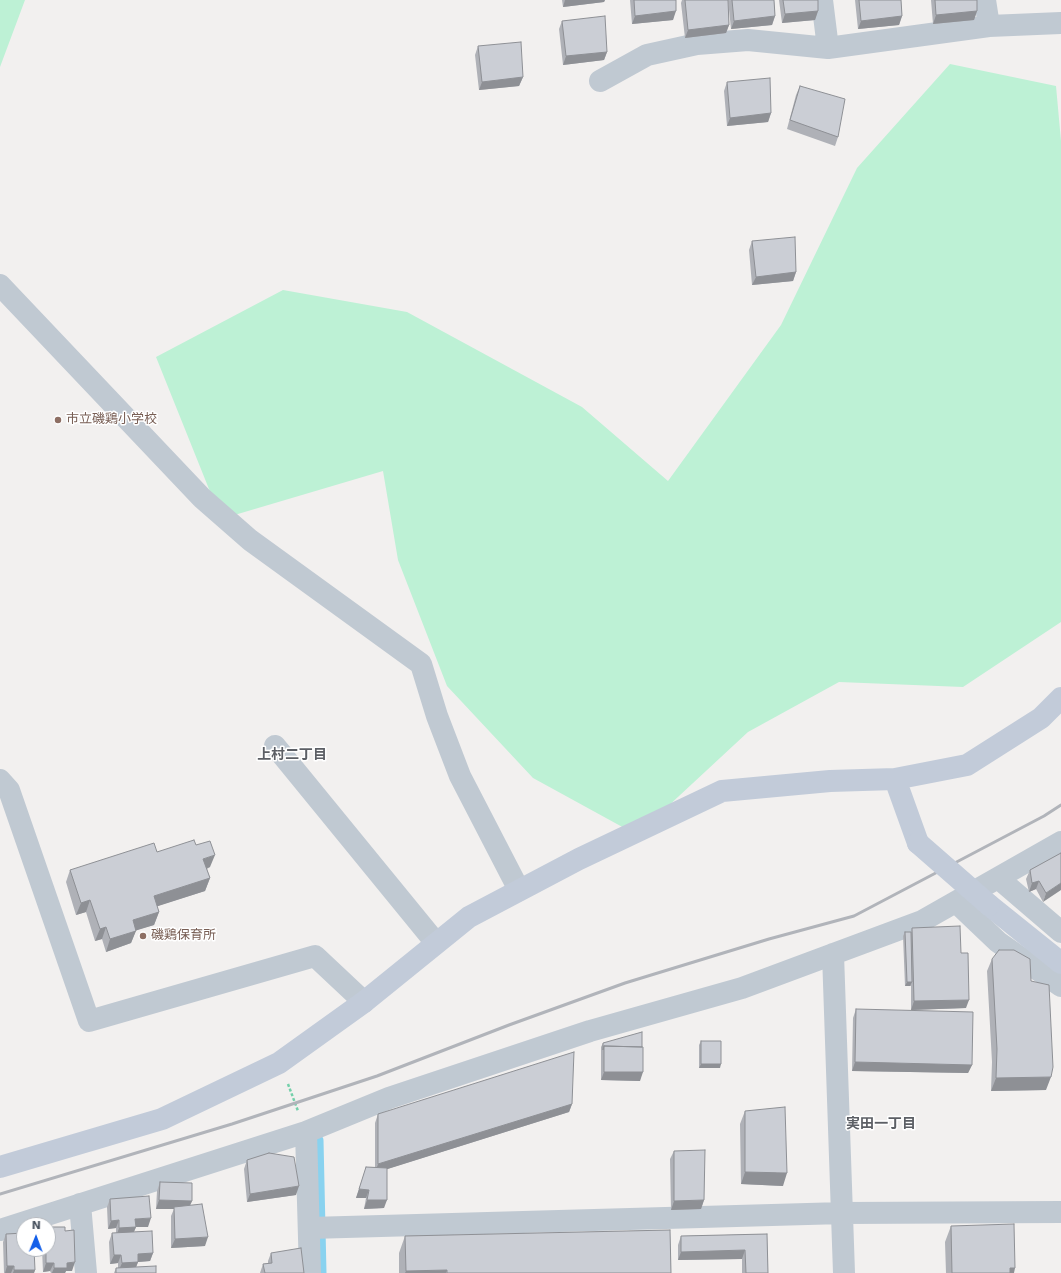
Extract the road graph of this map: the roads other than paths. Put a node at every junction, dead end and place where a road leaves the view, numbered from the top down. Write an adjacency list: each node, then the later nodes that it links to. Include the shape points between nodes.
1 (822, 0): 5 (street)
2 (985, 0): 4 (street)
3 (1061, 23): 4 (street)
4 (989, 26): 5 (street)
5 (828, 48): 6 (street, via 748,40 696,44 647,55)
6 (600, 81)
7 (0, 285): 14 (street, via 202,498 250,540 421,664 436,716 460,776)
8 (1061, 698): 10 (street, via 1041,718 967,765)
9 (275, 746): 17 (street)
10 (895, 778): 14 (street, via 722,791); 19 (street, bridge, via 918,843)
11 (0, 780): 21 (street, via 9,790 89,1021 315,956)
12 (1061, 842): 13 (street)
13 (998, 878): 15 (street); 16 (street)
14 (519, 890): 17 (street, via 469,917)
15 (956, 902): 18 (street, via 922,921); 20 (street, via 998,942)
16 (1061, 932)
17 (436, 943): 21 (street)
18 (833, 954): 22 (street, via 742,988 590,1031 397,1095); 26 (street)
19 (1061, 963)
20 (1061, 986)
21 (364, 1002): 23 (street, via 279,1063 162,1119)
22 (306, 1132): 24 (street); 27 (street)
23 (0, 1167)
24 (80, 1204): 28 (street); 29 (street)
25 (1061, 1212): 26 (street)
26 (843, 1213): 27 (street); 31 (street)
27 (310, 1228): 30 (street)
28 (0, 1230)
29 (86, 1273)
30 (310, 1273)
31 (844, 1273)

